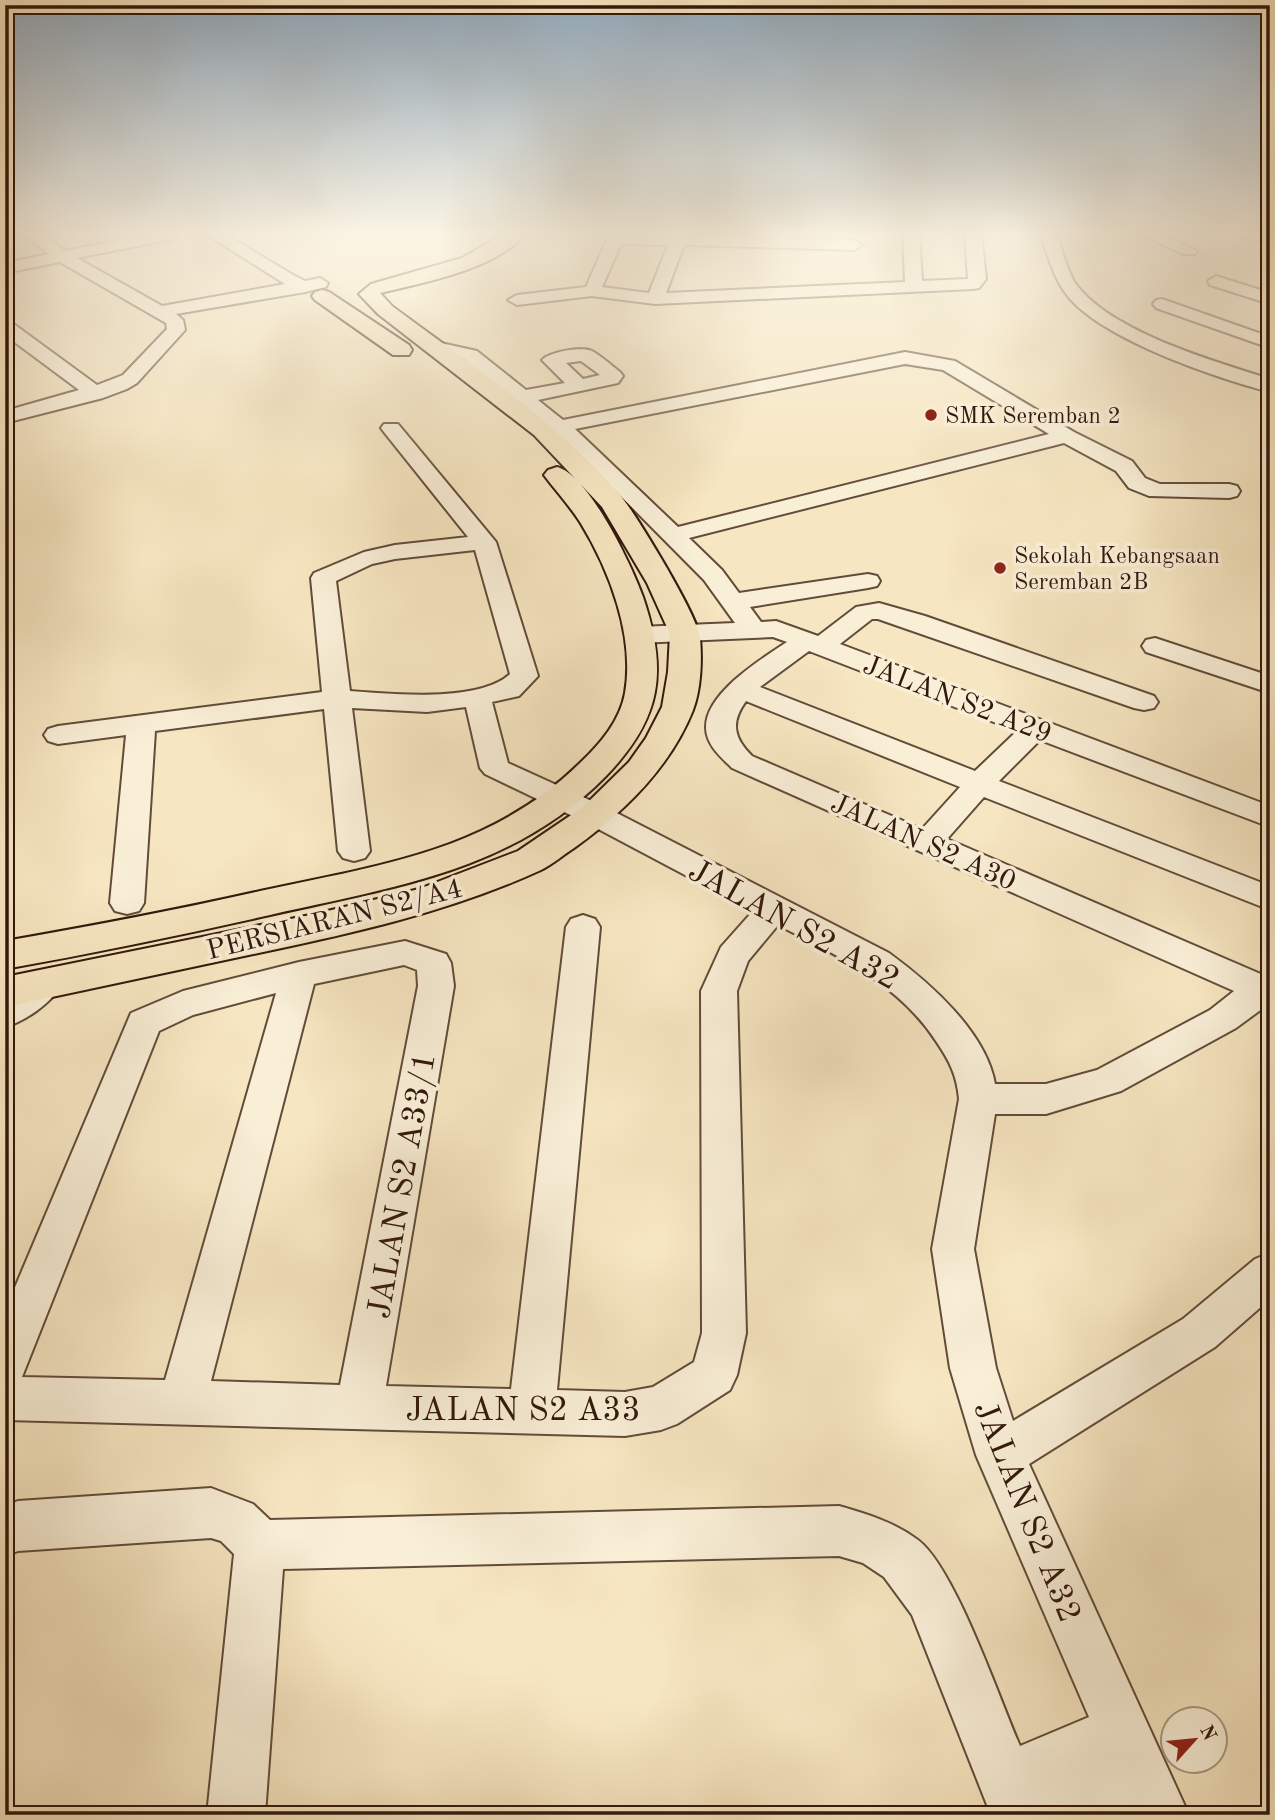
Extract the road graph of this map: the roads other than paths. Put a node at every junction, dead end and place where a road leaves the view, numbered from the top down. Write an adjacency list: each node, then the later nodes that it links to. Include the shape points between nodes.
1 (168, 318): 12 (street, via 176,330 130,379)
2 (354, 318): 25 (main road, PERSIARAN S2/A4, via 426,367 529,448 564,482 596,525 621,571)
3 (395, 318): 8 (main road, PERSIARAN S2/A4)
4 (1105, 318): 9 (street, via 1133,335)
5 (1201, 318): 7 (street)
6 (5, 326): 12 (street)
7 (1269, 342): 9 (street)
8 (432, 346): 13 (street, via 470,355); 16 (main road, PERSIARAN S2/A4)
9 (1201, 362): 11 (street)
10 (580, 386): 13 (street)
11 (1270, 386)
12 (96, 394): 14 (street)
13 (523, 397): 16 (street)
14 (5, 417)
15 (391, 428): 20 (street)
16 (550, 429): 17 (street, via 905,358 948,365); 19 (street, via 627,488); 24 (main road, PERSIARAN S2/A4, via 613,503 661,583)
17 (1067, 436): 18 (street, via 1124,466 1146,488); 19 (street)
18 (1229, 491)
19 (674, 535): 22 (street)
20 (484, 542): 30 (street, via 524,676 509,690); 31 (street, via 395,552 364,559 323,578)
21 (868, 581): 22 (street)
22 (734, 601): 23 (street)
23 (752, 628): 24 (street, JALAN S2 A29); 26 (street, JALAN S2 A29, via 776,629)
24 (685, 634): 25 (street, JALAN S2 A29); 38 (main road, PERSIARAN S2/A4, via 678,707 663,739)
25 (638, 635): 37 (main road, PERSIARAN S2/A4, via 639,701 619,742)
26 (814, 643): 29 (street, JALAN S2 A30); 32 (street, JALAN S2 A30, via 865,612 879,611); 34 (street, JALAN S2 A29)
27 (1155, 646): 28 (street)
28 (1270, 685)
29 (740, 688): 36 (street); 40 (street, JALAN S2 A30, via 722,715 721,736 727,751 742,762)
30 (477, 697): 31 (street, via 427,704); 37 (street, JALAN S2 A32, via 495,768)
31 (335, 699): 33 (street); 41 (street)
32 (1144, 702)
33 (141, 726): 35 (street); 43 (street)
34 (1036, 728): 36 (street); 39 (street, JALAN S2 A29)
35 (58, 736)
36 (979, 784): 40 (street); 42 (street)
37 (560, 799): 38 (street, JALAN S2 A32); 46 (main road, PERSIARAN S2/A4, via 499,838 436,861 114,937)
38 (596, 816): 44 (street, JALAN S2 A32); 49 (main road, PERSIARAN S2/A4, via 531,860 429,899 315,928)
39 (1270, 817)
40 (927, 843): 48 (street, JALAN S2 A30)
41 (354, 851)
42 (1270, 899)
43 (127, 903)
44 (774, 908): 51 (street, JALAN S2 A32, via 877,962 912,988 935,1011 969,1061); 57 (street, JALAN S2 A33, via 733,956 719,991 724,1333 714,1375 661,1408 625,1414)
45 (583, 927): 57 (street)
46 (5, 955)
47 (299, 975): 53 (street, via 183,1004 144,1023); 55 (street); 56 (street, JALAN S2 A33/1, via 405,953 434,963 436,986)
48 (1266, 987): 51 (street, via 1223,1019 1108,1081 1046,1099)
49 (24, 989): 50 (street)
50 (5, 1014)
51 (978, 1098): 58 (street, JALAN S2 A32, via 953,1249 974,1368)
52 (1270, 1272): 58 (street, via 1199,1333)
53 (5, 1364)
54 (5, 1398): 55 (street, JALAN S2 A33)
55 (182, 1403): 56 (street, JALAN S2 A33)
56 (359, 1407): 57 (street, JALAN S2 A33)
57 (531, 1412)
58 (1000, 1455): 61 (street, JALAN S2 A32)
59 (5, 1531): 60 (street, via 18,1526 211,1513 236,1521)
60 (260, 1545): 62 (street, via 839,1531 876,1542 902,1559 931,1598); 64 (street)
61 (1141, 1774): 62 (street, via 1067,1752); 63 (street)
62 (1013, 1797)
63 (1074, 1807)
64 (236, 1815)

